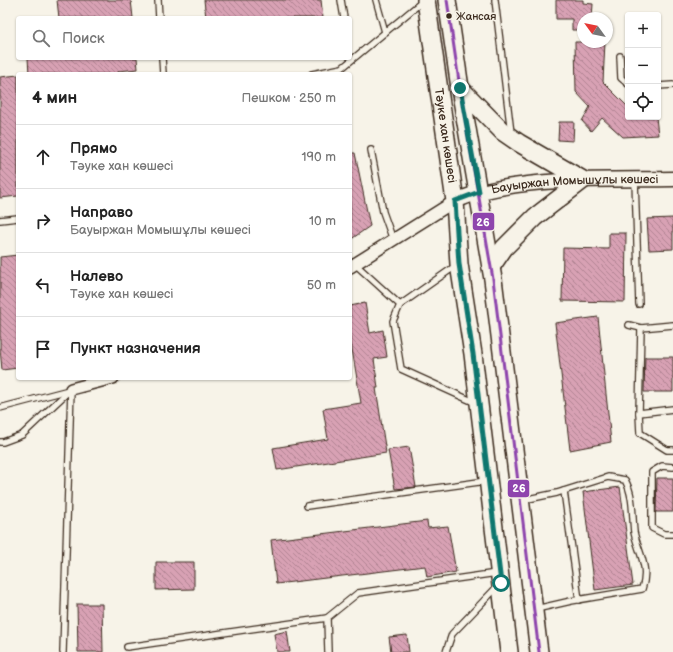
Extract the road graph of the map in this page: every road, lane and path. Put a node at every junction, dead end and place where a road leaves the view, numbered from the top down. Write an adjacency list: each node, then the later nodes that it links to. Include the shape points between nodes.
1 (158, 0): 7 (lane)
2 (341, 0): 8 (lane)
3 (376, 0): 9 (lane)
4 (425, 0): 9 (lane); 26 (main road, Тәуке хан көшесі)
5 (446, 0): 19 (main road, Тәуке хан көшесі)
6 (495, 0): 20 (lane)
7 (159, 16)
8 (344, 16)
9 (385, 32): 12 (lane)
10 (620, 56): 16 (lane, via 621,78)
11 (162, 60): 14 (lane)
12 (352, 60)
13 (352, 60): 15 (lane, via 342,68)
14 (163, 72)
15 (322, 72)
16 (625, 81)
17 (661, 86): 18 (lane)
18 (673, 86)
19 (460, 88): 20 (main road); 25 (main road, Тәуке хан көшесі)
20 (512, 138): 23 (main road)
21 (371, 150): 29 (lane, via 383,212)
22 (673, 179): 24 (street, Бауыржан Момышұлы көшесі)
23 (584, 180): 24 (street, Бауыржан Момышұлы көшесі); 25 (street, Бауыржан Момышұлы көшесі, via 511,186); 32 (main road, via 535,217 504,248)
24 (635, 180): 33 (lane)
25 (479, 192): 26 (street, Бауыржан Момышұлы көшесі); 32 (main road, Тәуке хан көшесі)
26 (455, 201): 29 (street); 30 (main road, Тәуке хан көшесі)
27 (16, 218): 28 (lane)
28 (0, 220)
29 (394, 240): 31 (street)
30 (459, 264): 34 (lane); 40 (main road, Тәуке хан көшесі)
31 (353, 266): 34 (lane)
32 (491, 267): 49 (main road, Тәуке хан көшесі)
33 (639, 304)
34 (400, 305): 40 (lane, via 393,321 401,369)
35 (629, 325): 37 (lane)
36 (673, 325): 37 (lane)
37 (641, 328): 43 (lane)
38 (105, 380): 39 (street)
39 (71, 389): 41 (lane); 44 (lane, via 22,435); 57 (lane)
40 (479, 404): 47 (main road, Тәуке хан көшесі)
41 (0, 408)
42 (673, 409): 43 (lane)
43 (639, 413): 45 (lane, via 640,433 667,450)
44 (0, 442)
45 (673, 450)
46 (673, 467): 51 (lane, via 662,466 652,472 652,528 664,534)
47 (488, 480): 50 (lane); 52 (main road, Тәуке хан көшесі)
48 (564, 491): 49 (lane); 53 (lane); 53 (lane, via 608,477 625,480 630,489 634,533 644,561 642,589)
49 (520, 500): 54 (main road, Тәуке хан көшесі)
50 (307, 506)
51 (673, 534)
52 (500, 578): 55 (lane, via 358,593); 59 (lane, via 452,634); 60 (main road, Тәуке хан көшесі)
53 (579, 600): 54 (lane)
54 (534, 610): 61 (main road, Тәуке хан көшесі)
55 (328, 618): 56 (lane); 58 (lane)
56 (127, 647)
57 (63, 652)
58 (328, 652)
59 (446, 652)
60 (509, 652)
61 (539, 652)

